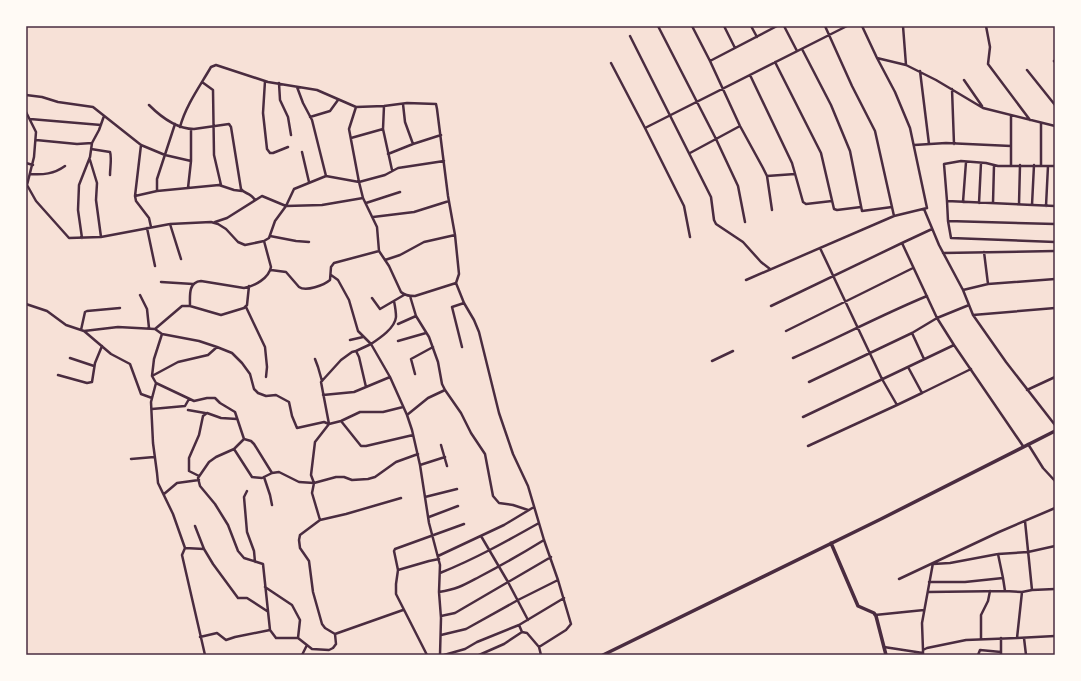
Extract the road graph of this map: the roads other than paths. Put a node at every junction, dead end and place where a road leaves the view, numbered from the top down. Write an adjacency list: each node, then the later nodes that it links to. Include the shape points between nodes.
1 (658, 26): 35 (street)
2 (692, 26): 19 (street)
3 (724, 26): 15 (street)
4 (751, 26): 14 (street)
5 (777, 26): 14 (street)
6 (784, 26): 17 (street)
7 (825, 26): 12 (street)
8 (847, 26): 12 (street)
9 (862, 26): 18 (street)
10 (903, 26): 22 (street)
11 (986, 26): 48 (street, via 990,47 988,63)
12 (830, 35): 16 (street); 122 (street, via 875,131)
13 (630, 36): 43 (street)
14 (756, 37): 15 (street)
15 (735, 48): 19 (street)
16 (802, 49): 17 (street); 121 (street, via 831,105 850,151)
17 (797, 51): 20 (street)
18 (878, 58): 22 (street); 69 (street, via 910,128)
19 (710, 61): 31 (street)
20 (776, 62): 25 (street); 110 (street, via 821,153)
21 (611, 63): 56 (street)
22 (906, 65): 24 (street)
23 (1027, 70): 38 (street)
24 (920, 71): 32 (street); 66 (street)
25 (750, 75): 31 (street); 94 (street)
26 (964, 80): 41 (street)
27 (265, 81): 28 (street, via 216,65 211,67); 29 (street); 71 (street, via 263,113 267,149 273,153)
28 (202, 82): 52 (street, via 213,90); 55 (street, via 185,112)
29 (279, 83): 30 (street); 59 (street, via 280,100 288,118)
30 (297, 86): 34 (street, via 321,91); 46 (street)
31 (723, 89): 35 (street); 53 (street)
32 (952, 89): 41 (street); 67 (street)
33 (26, 95): 44 (street, via 93,107)
34 (338, 100): 40 (street); 46 (street, via 330,111)
35 (696, 102): 43 (street); 62 (street)
36 (403, 104): 39 (street); 60 (street, via 436,104); 65 (street, via 405,122)
37 (149, 105): 49 (street, via 160,116)
38 (1055, 105)
39 (384, 106): 40 (street); 58 (street)
40 (356, 107): 61 (street, via 349,129)
41 (983, 108): 45 (street)
42 (26, 112): 47 (street)
43 (671, 115): 56 (street); 75 (street)
44 (104, 116): 51 (street); 68 (street)
45 (1011, 116): 48 (street); 70 (street)
46 (310, 117): 96 (street)
47 (30, 119): 51 (street); 63 (street, via 36,132)
48 (1030, 121): 50 (street)
49 (175, 124): 55 (street); 76 (street)
50 (1041, 124): 54 (street); 88 (street)
51 (101, 125): 64 (street)
52 (213, 126): 57 (street); 101 (street, via 214,158); 104 (street, via 229,124 231,127)
53 (740, 126): 62 (street); 97 (street)
54 (1055, 126)
55 (180, 127): 57 (street)
56 (645, 128): 138 (street, via 684,206)
57 (191, 129): 78 (street)
58 (383, 129): 61 (street); 74 (street)
59 (291, 135)
60 (441, 135): 65 (street); 79 (street)
61 (351, 138): 99 (street)
62 (716, 139): 75 (street); 129 (street, via 738,186)
63 (36, 140): 64 (street); 83 (street)
64 (92, 143): 72 (street)
65 (413, 144): 74 (street)
66 (929, 144): 67 (street); 69 (street)
67 (954, 144): 70 (street)
68 (141, 145): 76 (street); 106 (street)
69 (914, 145): 123 (street, via 927,208)
70 (1011, 146): 85 (street)
71 (288, 147)
72 (91, 149): 77 (street); 95 (street, via 110,152)
73 (302, 152): 98 (street)
74 (388, 154): 92 (street)
75 (690, 154): 154 (street, via 711,197 716,224 742,242)
76 (165, 155): 78 (street); 103 (street, via 157,179)
77 (89, 159): 137 (street, via 96,180); 139 (street, via 79,185 78,210)
78 (191, 160): 102 (street)
79 (444, 161): 92 (street); 109 (street)
80 (966, 162): 82 (street); 111 (street, via 944,164); 112 (street)
81 (26, 163): 83 (street)
82 (981, 163): 84 (street); 114 (street)
83 (33, 165): 93 (street)
84 (994, 165): 85 (street); 115 (street)
85 (1011, 165): 86 (street)
86 (1020, 165): 87 (street); 116 (street)
87 (1034, 165): 88 (street); 117 (street)
88 (1041, 165): 90 (street)
89 (65, 166): 93 (street, via 47,174)
90 (1048, 166): 91 (street); 119 (street)
91 (1055, 166)
92 (392, 170): 99 (street)
93 (30, 174): 100 (street)
94 (795, 174): 97 (street); 110 (street, via 804,204)
95 (110, 175)
96 (326, 176): 98 (street); 99 (street)
97 (766, 176): 124 (street)
98 (309, 182): 118 (street, via 292,190)
99 (359, 182): 107 (street)
100 (27, 185): 139 (street, via 36,201 69,238)
101 (221, 185): 102 (street); 104 (street)
102 (188, 188): 103 (street)
103 (157, 191): 106 (street)
104 (242, 191): 108 (street)
105 (400, 192): 113 (street)
106 (135, 196): 132 (street, via 148,216)
107 (363, 198): 113 (street); 118 (street, via 322,205)
108 (255, 200): 118 (street, via 262,196); 128 (street, via 227,218)
109 (448, 201): 126 (street, via 414,212); 135 (street)
110 (832, 201): 121 (street, via 835,210)
111 (947, 202): 112 (street); 127 (street)
112 (963, 202): 114 (street)
113 (366, 203): 126 (street)
114 (979, 203): 115 (street)
115 (992, 203): 116 (street)
116 (1019, 204): 117 (street)
117 (1032, 205): 119 (street)
118 (286, 206): 136 (street, via 273,224)
119 (1046, 206): 120 (street)
120 (1055, 206)
121 (861, 207): 122 (street, via 862,211)
122 (892, 207): 125 (street)
123 (924, 209): 125 (street); 134 (street)
124 (772, 210)
125 (894, 216): 144 (street)
126 (373, 217): 145 (street, via 377,227)
127 (948, 221): 131 (street); 142 (street, via 951,238)
128 (215, 222): 130 (street); 140 (street, via 228,230 243,245)
129 (745, 222)
130 (170, 224): 132 (street); 149 (street)
131 (1055, 224)
132 (151, 227): 133 (street)
133 (147, 228): 137 (street); 151 (street)
134 (932, 229): 143 (street); 148 (street)
135 (455, 235): 150 (street, via 424,242); 160 (street, via 459,274)
136 (270, 236): 140 (street); 141 (street)
137 (101, 237): 139 (street)
138 (690, 237)
139 (82, 238)
140 (264, 241): 153 (street)
141 (309, 242)
142 (1055, 242)
143 (902, 243): 152 (street); 156 (street)
144 (820, 248): 154 (street); 156 (street)
145 (379, 251): 150 (street); 155 (street, via 334,263)
146 (1055, 251): 147 (street)
147 (984, 252): 148 (street); 162 (street)
148 (943, 253): 164 (street)
149 (181, 259)
150 (385, 260): 166 (street)
151 (155, 266)
152 (913, 268): 168 (street); 171 (street)
153 (271, 270): 155 (street, via 286,272 302,289 327,282); 163 (street, via 264,279)
154 (770, 270): 158 (street)
155 (331, 275): 192 (street, via 338,280 350,300 356,328)
156 (834, 276): 171 (street); 176 (street)
157 (1055, 279): 162 (street)
158 (746, 280)
159 (161, 282): 161 (street)
160 (456, 283): 167 (street); 172 (street)
161 (193, 284): 163 (street, via 201,281 240,288); 175 (street, via 190,290)
162 (988, 284): 164 (street)
163 (250, 286): 177 (street)
164 (963, 290): 174 (street)
165 (140, 295): 184 (street, via 147,309)
166 (404, 295): 167 (street); 170 (street)
167 (410, 296): 181 (street)
168 (927, 296): 182 (street); 185 (street)
169 (372, 298): 170 (street, via 380,309)
170 (394, 301): 195 (street, via 394,322 389,330)
171 (846, 302): 185 (street); 188 (street)
172 (464, 303): 200 (street, via 452,307); 266 (street, via 479,332 499,413)
173 (26, 304): 187 (street, via 47,311 66,325)
174 (969, 305): 180 (street); 182 (street)
175 (190, 306): 177 (street, via 220,315); 186 (street, via 180,307)
176 (771, 306)
177 (246, 307): 217 (street, via 265,348)
178 (120, 308): 187 (street, via 87,310)
179 (1055, 308): 180 (street)
180 (973, 315): 224 (street)
181 (416, 316): 183 (street); 189 (street)
182 (937, 318): 190 (street); 196 (street)
183 (398, 324)
184 (149, 328): 186 (street); 187 (street)
185 (858, 328): 203 (street); 205 (street)
186 (155, 329): 191 (street)
187 (82, 330): 197 (street)
188 (786, 331)
189 (426, 333): 194 (street); 199 (street)
190 (912, 333): 203 (street); 207 (street)
191 (162, 334): 198 (street); 214 (street)
192 (364, 337): 193 (street); 195 (street)
193 (350, 340)
194 (398, 341)
195 (372, 344): 201 (street); 215 (street)
196 (954, 345): 207 (street); 211 (street)
197 (102, 346): 209 (street); 227 (street, via 130,364 141,394)
198 (217, 347): 214 (street, via 208,355 178,362); 238 (street, via 232,354 242,363 250,374 254,390 266,396 276,395 289,402 297,428 324,422)
199 (433, 347): 212 (street, via 411,359); 223 (street)
200 (462, 347)
201 (356, 351): 219 (street, via 341,360); 222 (street)
202 (733, 351): 208 (street)
203 (870, 353): 218 (street); 220 (street)
204 (70, 358): 209 (street)
205 (793, 358)
206 (315, 359): 219 (street)
207 (924, 359): 210 (street)
208 (712, 361)
209 (94, 366): 213 (street, via 92,382)
210 (908, 367): 218 (street); 225 (street)
211 (971, 369): 225 (street); 246 (street)
212 (415, 374)
213 (58, 375)
214 (152, 376): 221 (street)
215 (390, 377): 222 (street); 230 (street)
216 (1055, 377): 224 (street)
217 (266, 378)
218 (882, 379): 229 (street); 235 (street)
219 (322, 381): 226 (street, via 320,384)
220 (809, 382)
221 (156, 383): 227 (street); 228 (street)
222 (366, 387): 226 (street, via 354,392)
223 (444, 390): 234 (street, via 428,398); 268 (street, via 485,454 493,496 499,503)
224 (1027, 390): 239 (street)
225 (922, 393): 229 (street)
226 (323, 395): 238 (street)
227 (152, 398): 231 (street)
228 (189, 399): 231 (street, via 185,406); 236 (street, via 194,402 215,398 235,412)
229 (897, 406): 245 (street)
230 (403, 407): 234 (street); 237 (street, via 382,412 360,412)
231 (152, 409): 249 (street)
232 (188, 410): 233 (street)
233 (205, 413): 236 (street); 256 (street, via 188,460 189,471)
234 (407, 415): 241 (street)
235 (803, 417)
236 (237, 419): 242 (street)
237 (341, 421): 238 (street); 241 (street, via 361,446)
238 (329, 424): 258 (street, via 315,442 311,475)
239 (1055, 425)
240 (1055, 431): 243 (street)
241 (413, 435): 248 (street)
242 (244, 439): 247 (street); 254 (street, via 254,444)
243 (1028, 444): 246 (street); 257 (street, via 1043,468)
244 (441, 445): 250 (street)
245 (808, 446)
246 (1023, 446): 278 (street)
247 (234, 449): 255 (street, via 252,477); 256 (street, via 209,462)
248 (418, 454): 252 (street); 258 (street, via 396,462 368,480 336,477)
249 (154, 457): 251 (street); 261 (street, via 158,483)
250 (445, 457): 252 (street); 253 (street)
251 (131, 458)
252 (420, 465): 262 (street)
253 (447, 466)
254 (272, 473): 255 (street); 258 (street, via 279,472 299,482)
255 (264, 477): 264 (street)
256 (199, 478): 261 (street, via 177,483); 287 (street, via 200,486 228,525 238,551 244,558)
257 (1055, 481)
258 (314, 484): 270 (street, via 312,493)
259 (457, 489): 262 (street)
260 (246, 491): 287 (street, via 244,497 247,532)
261 (164, 494): 280 (street)
262 (425, 497): 269 (street)
263 (401, 498): 270 (street)
264 (272, 505)
265 (458, 506): 269 (street)
266 (534, 507): 268 (street); 272 (street)
267 (1055, 508): 271 (street)
268 (528, 510): 276 (street)
269 (429, 517): 275 (street)
270 (320, 520): 316 (street, via 300,535 300,548 308,561 322,624)
271 (1025, 521): 283 (street); 288 (street)
272 (539, 523): 277 (street); 282 (street)
273 (464, 524): 275 (street)
274 (195, 526): 281 (street)
275 (433, 536): 286 (street); 290 (street, via 395,549)
276 (481, 536): 282 (street); 286 (street)
277 (544, 540): 285 (street); 289 (street)
278 (831, 543): 310 (street, via 858,606); 337 (street)
279 (1055, 546): 283 (street)
280 (185, 548): 281 (street); 319 (street, via 182,555)
281 (204, 549): 309 (street, via 238,598 247,598)
282 (490, 551): 289 (street); 291 (street)
283 (1028, 552): 284 (street); 299 (street)
284 (998, 554): 288 (street, via 950,563); 292 (street)
285 (551, 557): 294 (street); 295 (street)
286 (438, 558): 290 (street); 291 (street)
287 (255, 562): 297 (street, via 263,564)
288 (933, 563): 293 (street); 296 (street)
289 (499, 567): 295 (street); 302 (street, via 454,590)
290 (398, 570): 307 (street, via 396,594)
291 (440, 573): 302 (street)
292 (1003, 578): 296 (street); 301 (street)
293 (899, 579)
294 (558, 580): 305 (street); 306 (street)
295 (508, 582): 306 (street); 311 (street, via 455,613)
296 (930, 582): 303 (street)
297 (265, 587): 309 (street); 320 (street, via 292,605 300,620)
298 (1055, 589): 299 (street)
299 (1032, 590): 304 (street)
300 (990, 591): 301 (street); 303 (street); 324 (street, via 981,615)
301 (1005, 591): 304 (street)
302 (439, 592): 311 (street)
303 (928, 592): 308 (street)
304 (1022, 592): 322 (street)
305 (564, 598): 312 (street); 327 (street, via 571,624)
306 (518, 600): 312 (street); 317 (street, via 466,629)
307 (403, 610): 316 (street); 332 (street)
308 (924, 610): 310 (street); 328 (street)
309 (268, 611): 314 (street)
310 (875, 615): 326 (street)
311 (441, 616): 317 (street)
312 (528, 620): 313 (street)
313 (519, 625): 315 (street); 334 (street, via 465,649)
314 (270, 630): 319 (street, via 226,640 217,633); 320 (street, via 276,638)
315 (522, 632): 327 (street, via 527,633); 335 (street, via 504,644)
316 (335, 634): 325 (street, via 336,644 329,650 312,649)
317 (440, 635): 333 (street)
318 (1055, 636): 323 (street)
319 (200, 637): 330 (street)
320 (298, 638): 325 (street)
321 (1001, 638): 322 (street); 324 (street); 329 (street)
322 (1017, 638): 323 (street)
323 (1024, 638): 340 (street)
324 (980, 639): 328 (street, via 927,648)
325 (307, 645): 331 (street)
326 (884, 647): 328 (street); 338 (street)
327 (539, 648): 336 (street)
328 (923, 653)
329 (1001, 653): 339 (street, via 979,650)
330 (205, 655)
331 (302, 655)
332 (427, 655)
333 (440, 655)
334 (444, 655)
335 (479, 655)
336 (542, 655)
337 (603, 655)
338 (886, 655)
339 (978, 655)
340 (1026, 655)

